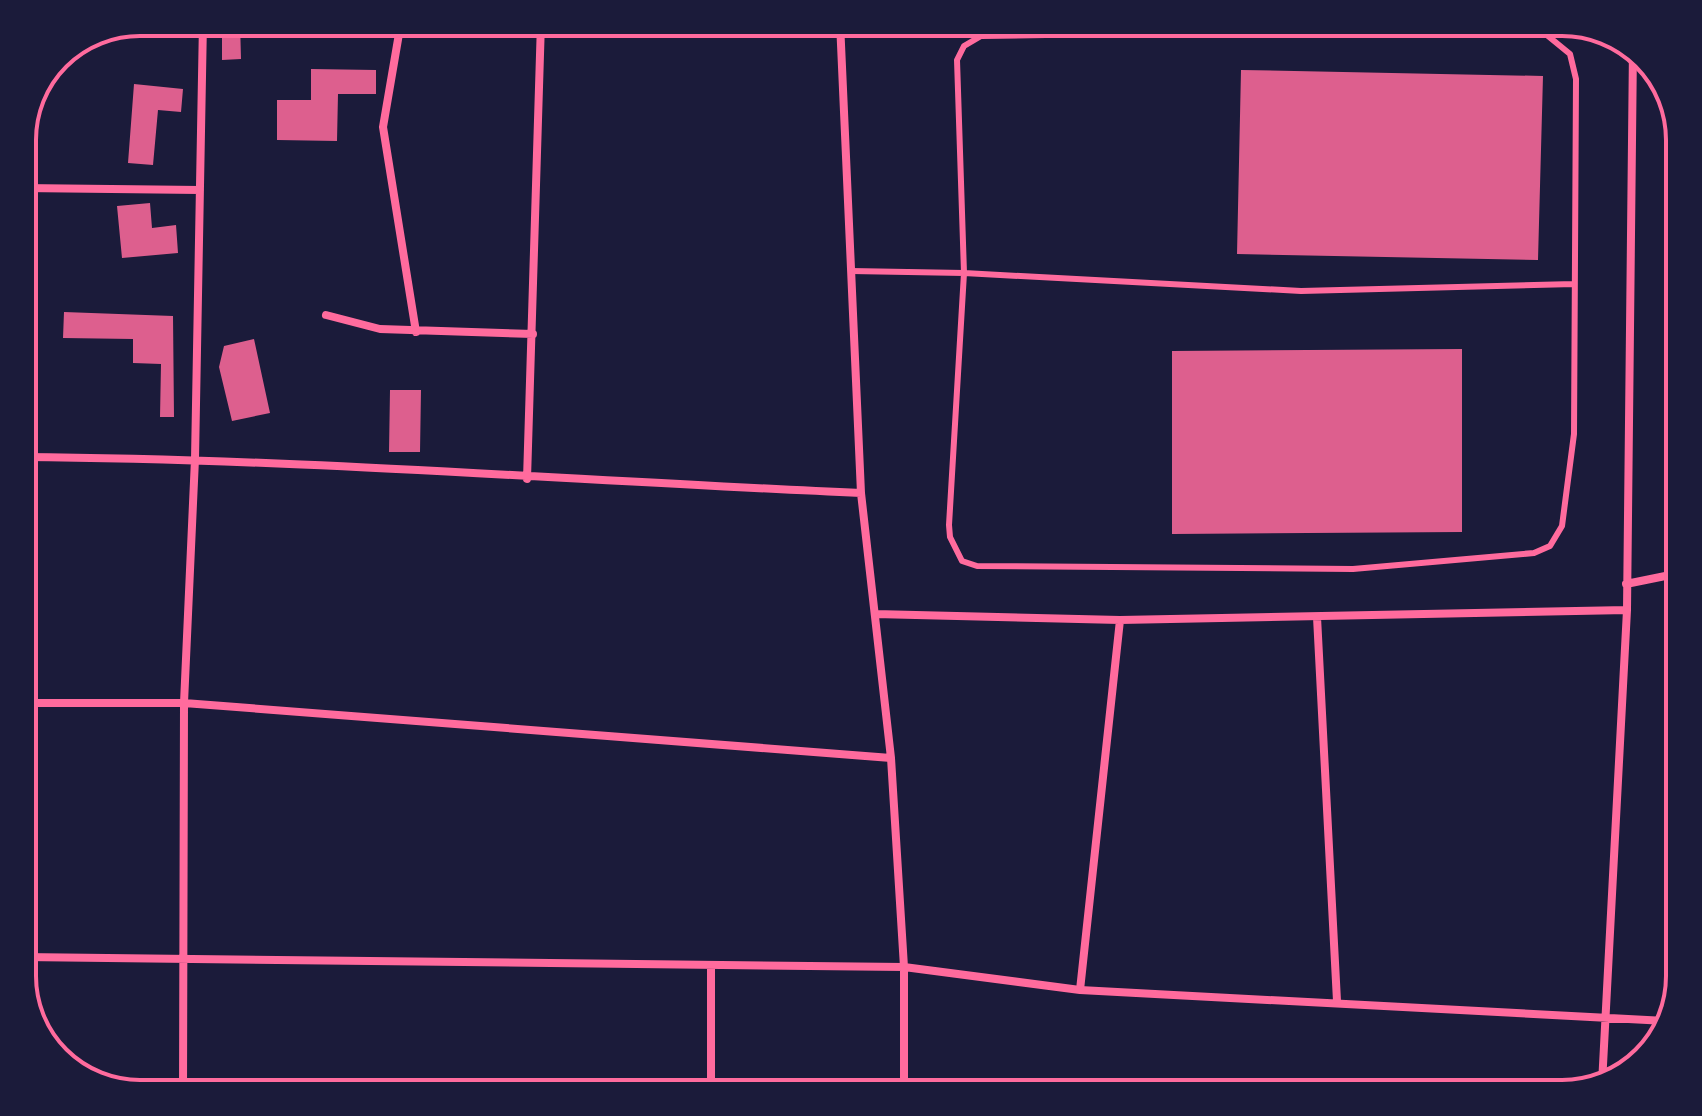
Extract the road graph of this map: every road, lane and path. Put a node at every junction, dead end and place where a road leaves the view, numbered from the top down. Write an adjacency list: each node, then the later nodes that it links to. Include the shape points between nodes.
1 (203, 36): 9 (street)
2 (399, 36): 14 (street, via 383,127)
3 (541, 36): 15 (street)
4 (841, 36): 10 (street)
5 (981, 36): 11 (lane, via 964,46 957,60)
6 (1548, 36): 12 (lane, via 1570,54 1576,79)
7 (1633, 65): 21 (street)
8 (36, 188): 9 (street)
9 (200, 190): 17 (street)
10 (851, 271): 11 (lane); 19 (street)
11 (964, 273): 12 (lane, via 1301,291); 12 (lane, via 949,525 962,561 977,566 1353,569 1545,549 1562,526 1574,434)
12 (1574, 284)
13 (326, 315): 14 (street, via 362,326)
14 (416, 332): 15 (street)
15 (533, 334): 18 (street)
16 (36, 457): 17 (street)
17 (195, 459): 18 (street); 27 (street)
18 (527, 479): 19 (street)
19 (861, 493): 23 (street)
20 (1666, 576): 21 (street)
21 (1626, 584): 22 (street)
22 (1627, 610): 24 (street); 35 (street)
23 (875, 614): 25 (street); 28 (street)
24 (1317, 617): 25 (street); 34 (street)
25 (1120, 620): 33 (street)
26 (36, 703): 27 (street)
27 (184, 703): 28 (street); 30 (street)
28 (891, 758): 32 (street)
29 (36, 957): 30 (street)
30 (186, 960): 31 (street); 38 (street)
31 (711, 965): 32 (street); 39 (street)
32 (904, 967): 33 (street); 40 (street)
33 (1080, 990): 34 (street)
34 (1337, 1001): 35 (street)
35 (1606, 1016): 36 (street); 37 (street)
36 (1656, 1020)
37 (1603, 1071)
38 (183, 1080)
39 (711, 1080)
40 (904, 1080)

